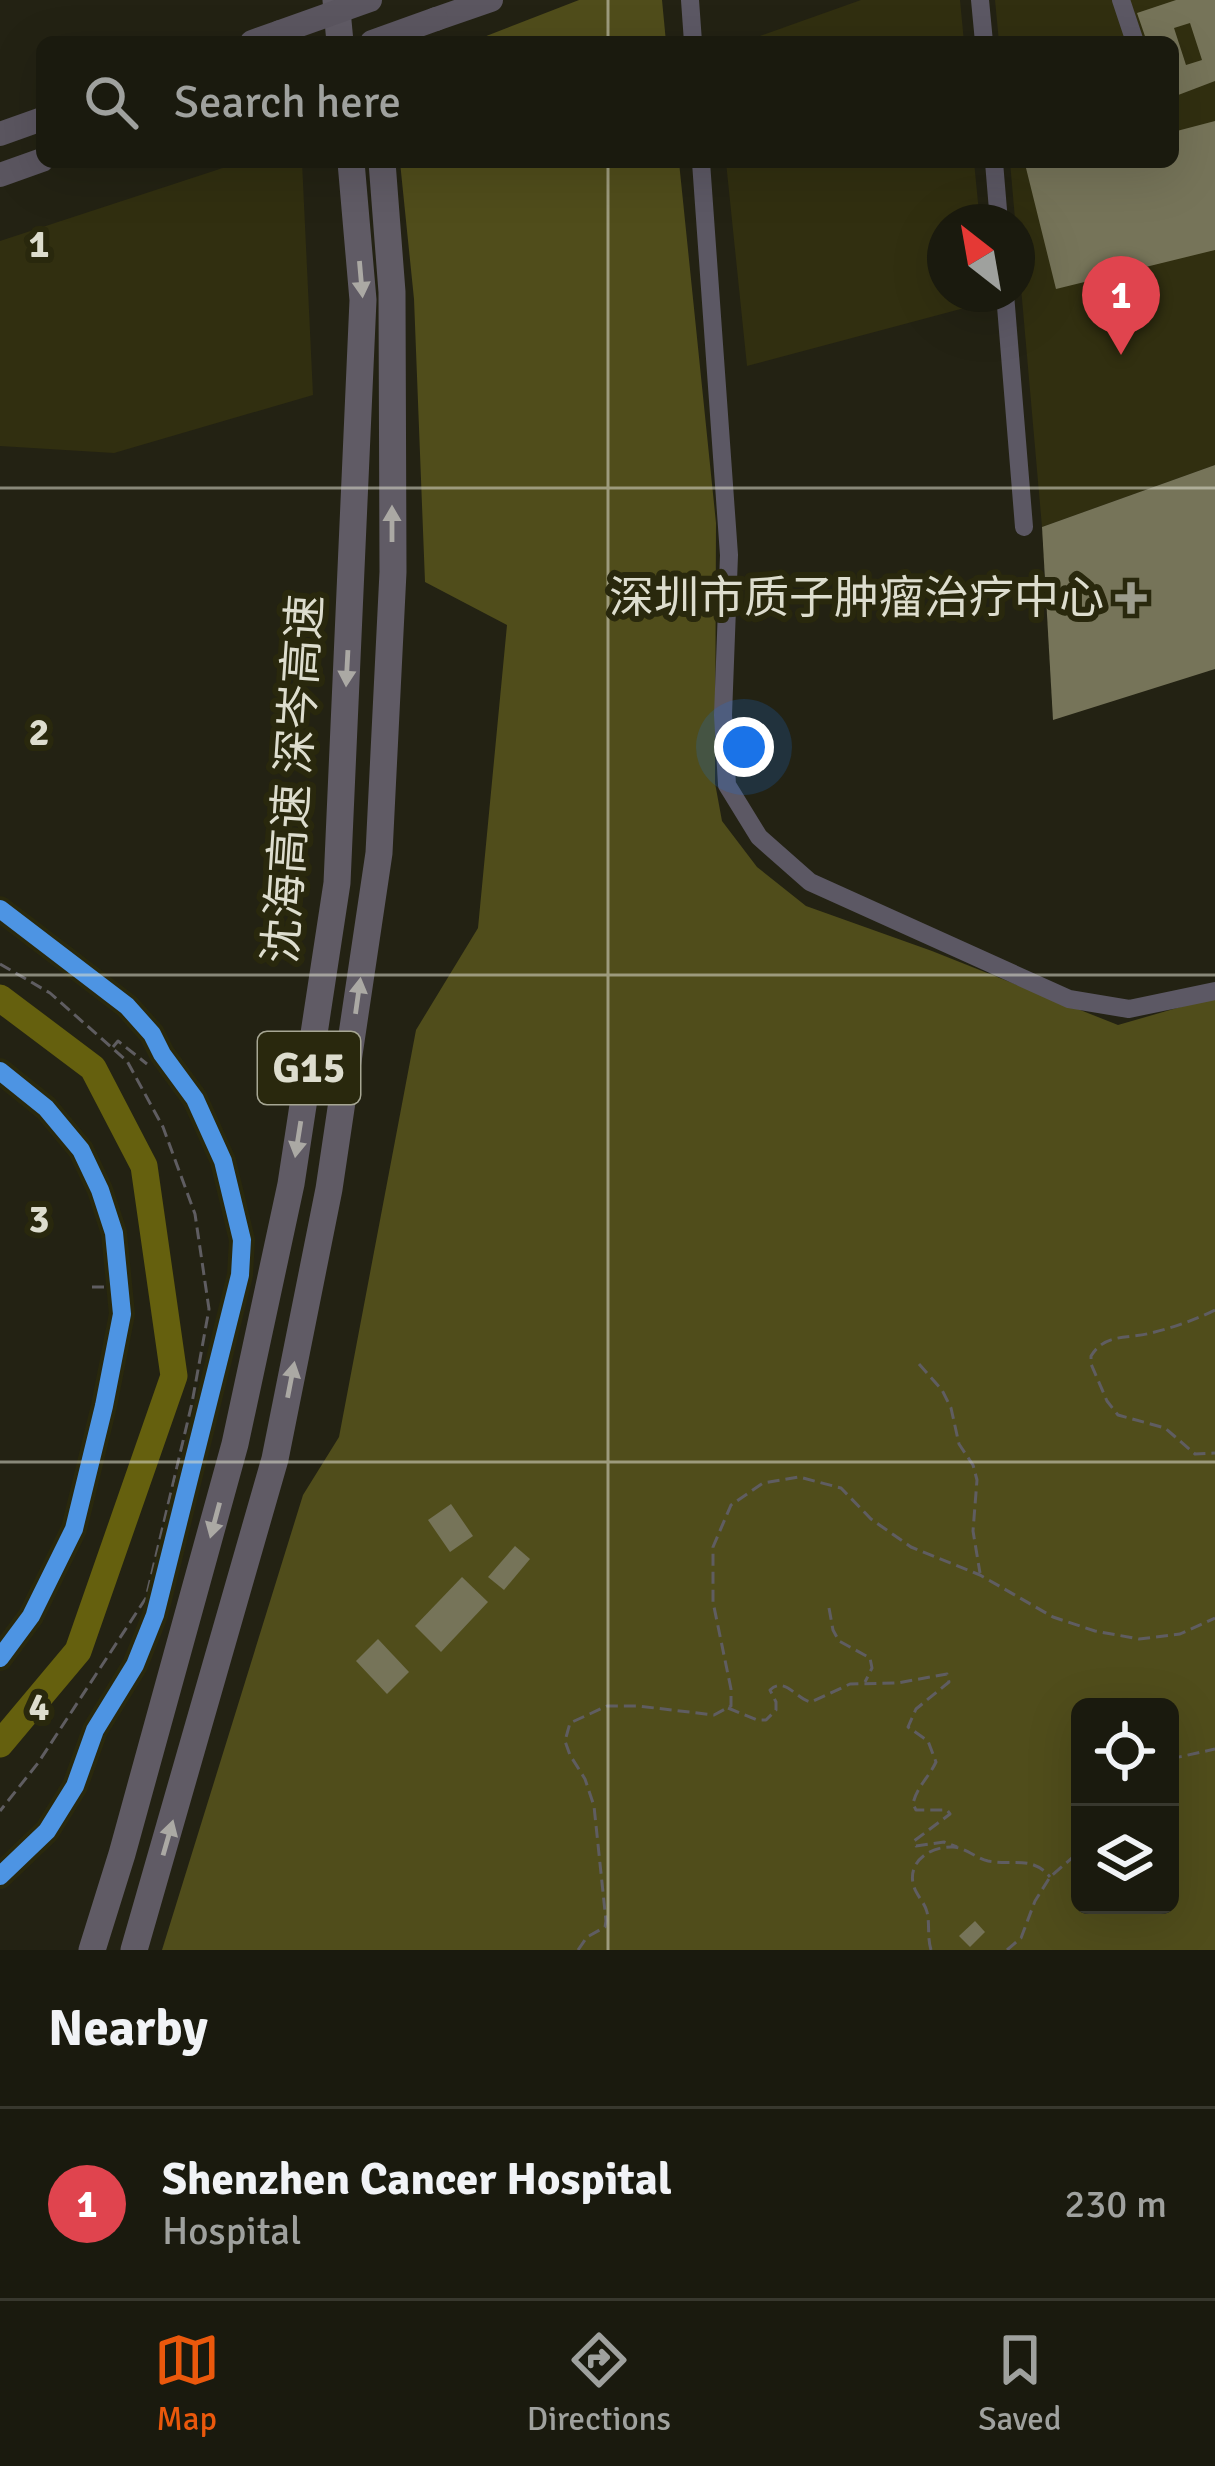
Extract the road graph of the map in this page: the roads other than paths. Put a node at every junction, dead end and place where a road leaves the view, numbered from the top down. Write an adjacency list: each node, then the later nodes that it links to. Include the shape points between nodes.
1 (336, 0): 8 (highway)
2 (370, 0): 7 (main road, bridge); 9 (highway)
3 (490, 0): 10 (main road, bridge)
4 (690, 0): 11 (street)
5 (980, 0): 12 (street)
6 (1121, 0): 13 (street)
7 (269, 36)
8 (339, 36)
9 (373, 36)
10 (390, 36)
11 (693, 36)
12 (983, 36)
13 (1133, 36)
14 (36, 121): 15 (main road)
15 (0, 134)
16 (36, 162): 21 (main road)
17 (352, 168): 26 (highway, 沈海高速 深岑高速 / G15, one-way to 26, via 363,300 334,906 291,1184 235,1444)
18 (382, 168): 27 (highway, 沈海高速 深岑高速 / G15, one-way to 18, via 275,1459 329,1190 379,853 392,572 392,292)
19 (701, 168): 25 (street, via 729,555 727,785 748,820 810,882 1069,999 1130,1009)
20 (994, 168): 22 (street)
21 (0, 176)
22 (998, 204)
23 (1006, 312): 24 (street)
24 (1024, 526)
25 (1215, 991)
26 (92, 1950)
27 (134, 1950)

